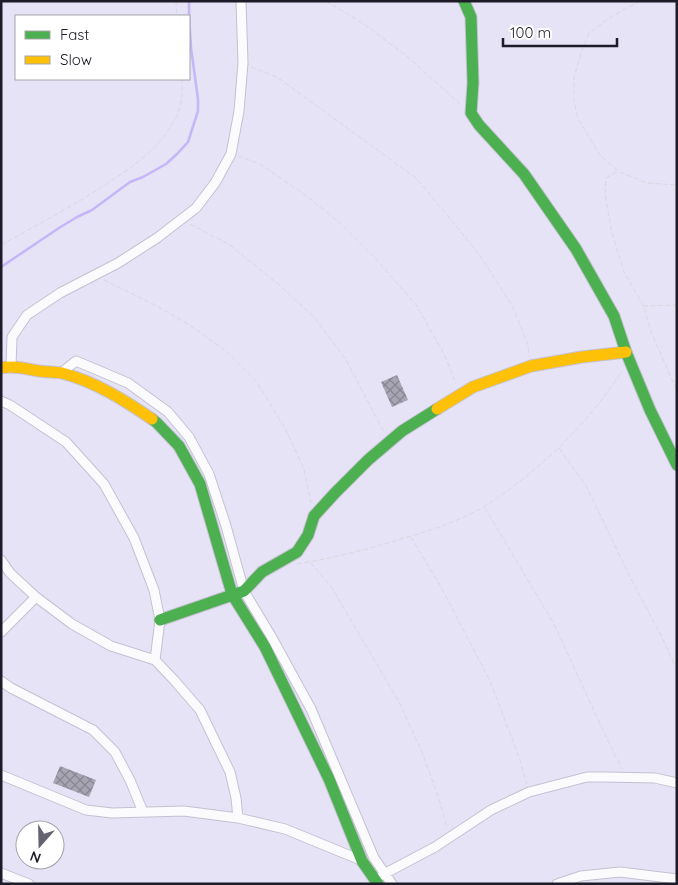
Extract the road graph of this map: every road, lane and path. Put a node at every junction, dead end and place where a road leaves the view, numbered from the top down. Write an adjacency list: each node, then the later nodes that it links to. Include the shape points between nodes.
1 (176, 1): 6 (path)
2 (241, 1): 7 (street)
3 (326, 1): 9 (path, via 408,57)
4 (464, 1): 9 (street, via 471,17)
5 (640, 1): 11 (path, via 589,33 574,76 578,119 600,155)
6 (177, 15)
7 (243, 63): 10 (street); 19 (path, via 277,77 416,178 481,257 513,307 528,345)
8 (182, 80): 14 (path, via 179,112 155,148 88,196)
9 (471, 114): 18 (street, via 524,174 576,249 614,316)
10 (231, 154): 13 (street, via 196,208); 23 (path, via 260,164 304,194 340,222 375,258 417,306 445,356)
11 (618, 171): 12 (path, via 647,183); 17 (path, via 606,178 605,195 612,233 624,272)
12 (677, 185)
13 (182, 219): 15 (street, via 157,238); 25 (path, via 230,245 314,317 345,358)
14 (1, 245)
15 (94, 275): 20 (street, via 27,315 12,337); 29 (path, via 191,326 226,350 257,382 286,430 304,469)
16 (677, 305): 17 (path)
17 (643, 306): 22 (path)
18 (628, 356): 19 (street, via 582,357); 26 (path, via 616,380); 27 (street)
19 (531, 366): 23 (street)
20 (6, 367): 21 (street)
21 (61, 373): 34 (street, via 76,361 128,382 168,412 189,436 209,474); 35 (street, via 119,397 157,423 179,446 200,484)
22 (677, 391)
23 (459, 394): 25 (street)
24 (1, 400): 37 (street, via 66,442 104,484 134,538 154,590)
25 (390, 441): 29 (street)
26 (559, 448): 28 (path); 40 (path, via 586,486)
27 (677, 465)
28 (484, 506): 30 (path, via 442,527); 43 (path, via 554,624)
29 (314, 516): 34 (street, via 308,535 296,552 262,572)
30 (410, 536): 32 (path); 45 (path, via 442,587 490,681)
31 (1, 560): 36 (street)
32 (310, 562): 33 (path); 48 (path, via 332,588 399,702 422,752)
33 (294, 564)
34 (244, 590): 35 (street); 49 (street, via 311,710)
35 (232, 594): 37 (street); 50 (street, via 265,646 329,779)
36 (36, 598): 38 (street); 39 (street, via 111,646)
37 (160, 620): 39 (street)
38 (1, 632)
39 (155, 660): 47 (street, via 200,710 230,772)
40 (677, 670)
41 (1, 681): 46 (street, via 93,730 115,752)
42 (1, 775): 46 (street, via 86,810)
43 (626, 777): 44 (street); 45 (street, via 587,778)
44 (677, 783)
45 (529, 792): 48 (street, via 491,810)
46 (144, 812): 47 (street, via 184,811)
47 (238, 818): 50 (street, via 285,829)
48 (449, 837): 52 (street)
49 (374, 858): 50 (street); 52 (street)
50 (362, 861): 54 (street)
51 (1, 873): 55 (street)
52 (385, 874): 54 (street); 56 (street)
53 (677, 879): 57 (street, via 620,872 580,876)
54 (376, 881)
55 (29, 884)
56 (392, 884)
57 (556, 884)

